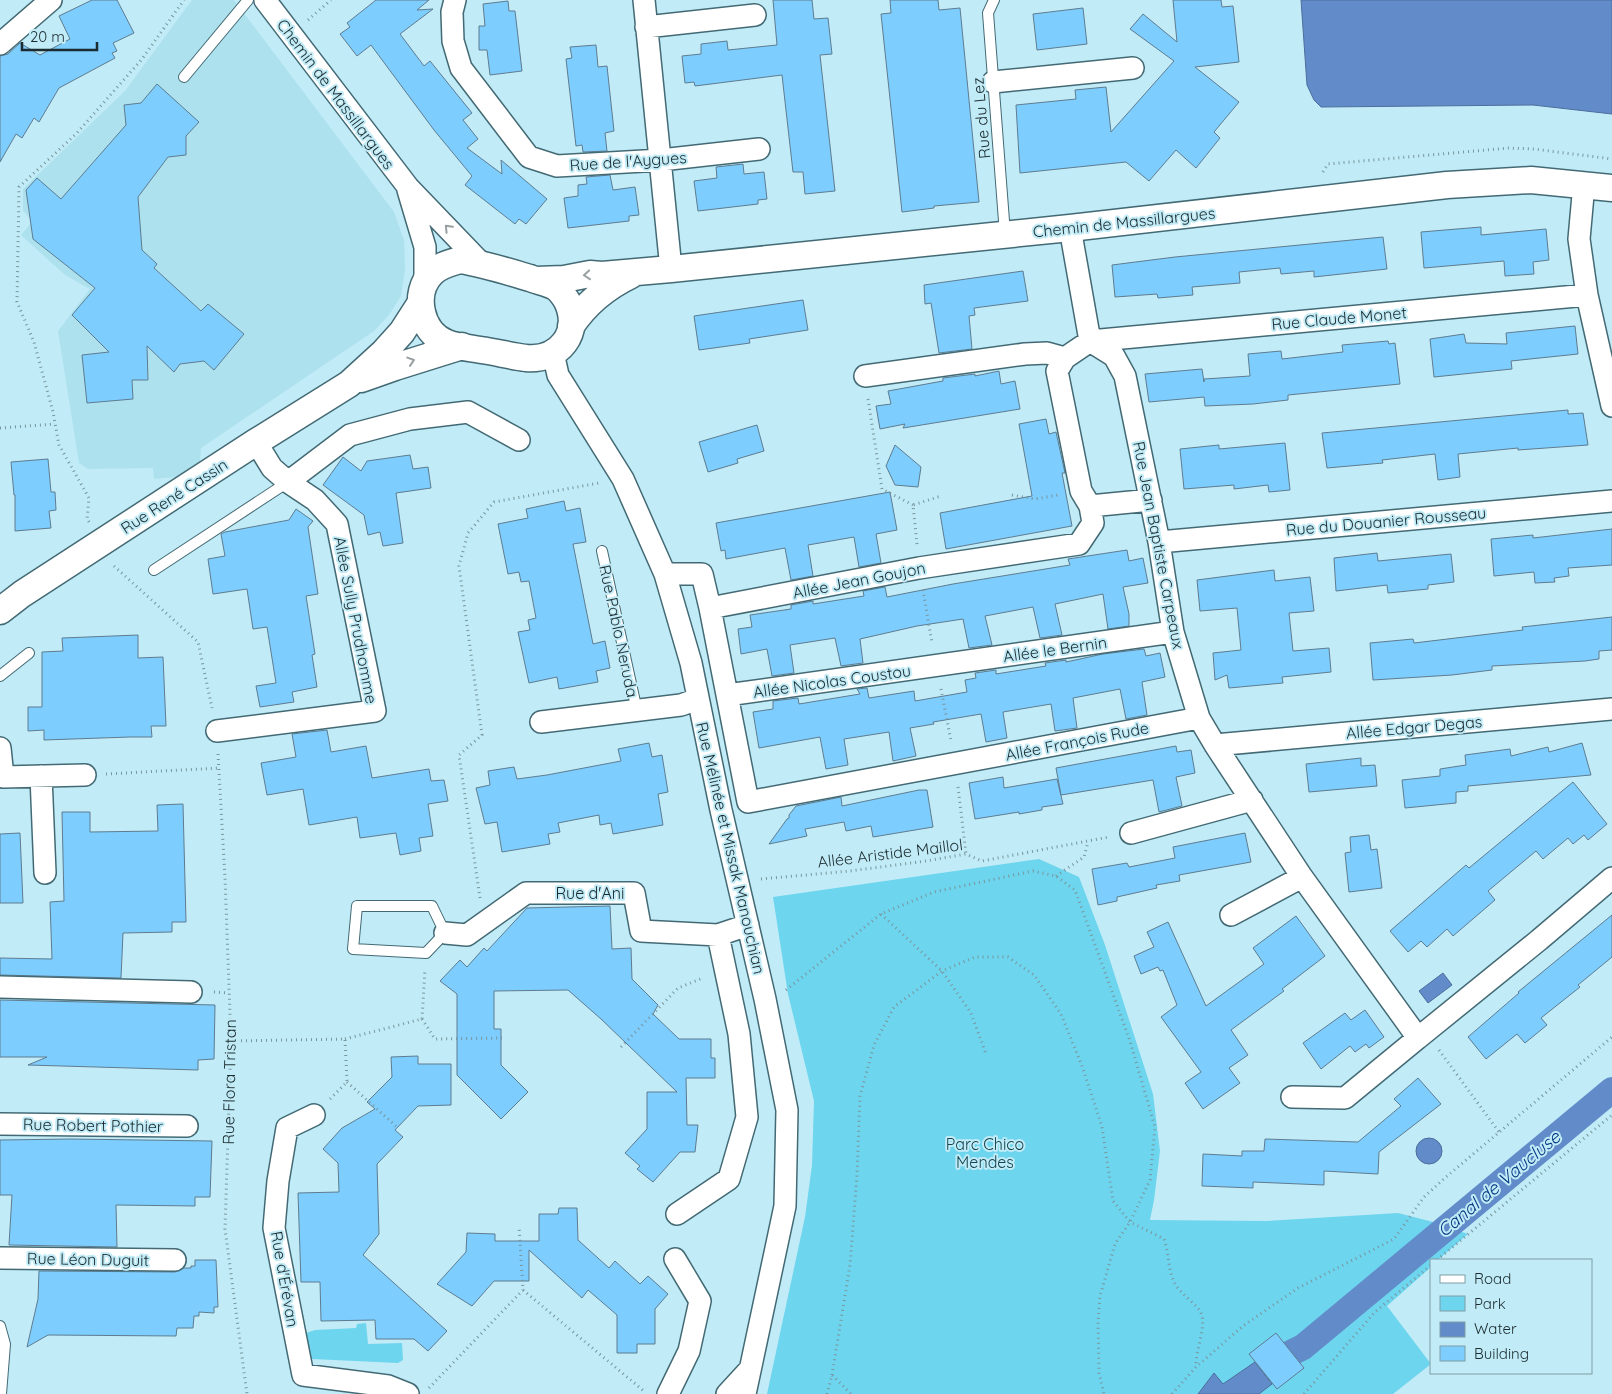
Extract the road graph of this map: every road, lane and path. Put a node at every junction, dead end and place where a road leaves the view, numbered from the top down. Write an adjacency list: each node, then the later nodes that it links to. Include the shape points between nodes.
1 (51, 0): 10 (street)
2 (184, 0): 35 (path, Rue Flora Tristan, via 142,59 77,133 19,187 17,302 34,342)
3 (248, 0): 12 (lane)
4 (265, 0): 17 (street, Chemin de Massillargues)
5 (455, 0): 15 (street, Rue de l'Aygues, via 453,41 461,68 529,157 557,166)
6 (644, 0): 9 (street)
7 (994, 0): 13 (lane, Rue du Lez, via 988,13)
8 (755, 15): 9 (street)
9 (646, 26): 15 (street)
10 (0, 44)
11 (1133, 68): 13 (street)
12 (184, 77)
13 (993, 82): 20 (lane, Rue du Lez)
14 (759, 149): 15 (street, Rue de l'Aygues)
15 (661, 160): 22 (street)
16 (1584, 184): 18 (street, Chemin de Massillargues); 19 (street, Chemin de Massillargues, via 1531,180 1447,186); 26 (street, via 1579,239)
17 (408, 187): 21 (street, Chemin de Massillargues, one-way to 17); 25 (street, Chemin de Massillargues, via 424,247)
18 (1612, 188)
19 (1070, 228): 20 (street, Chemin de Massillargues); 28 (street)
20 (1005, 235): 22 (street, Chemin de Massillargues)
21 (481, 264): 24 (street); 25 (street, via 460,260 444,264 433,272)
22 (672, 269): 23 (street, Chemin de Massillargues)
23 (636, 272): 24 (street, Chemin de Massillargues, one-way to 24); 27 (street, Chemin de Massillargues, via 599,294 581,311)
24 (536, 280): 27 (street, via 555,287 564,296 571,309)
25 (423, 293): 29 (street, via 423,319 432,333 446,342); 33 (street, Rue René Cassin, via 402,332)
26 (1587, 295): 28 (street, Rue Claude Monet); 34 (street)
27 (572, 326): 30 (street, via 567,340)
28 (1090, 342): 31 (street); 44 (street, Rue Jean Baptiste Carpeaux, via 1114,356 1125,376)
29 (462, 346): 30 (street, via 536,359); 33 (street, Rue René Cassin, one-way to 29)
30 (553, 353): 39 (street, Rue Mélinée et Missak Manouchian, via 558,375)
31 (1064, 358): 32 (street, via 1047,353 1025,354); 43 (street, via 1057,371)
32 (865, 376): 46 (path, via 882,489)
33 (349, 384): 38 (street, Rue René Cassin)
34 (1612, 406)
35 (55, 424): 36 (path); 48 (path, Rue Flora Tristan, via 59,445 89,498 87,519)
36 (0, 428)
37 (519, 440): 40 (street, via 468,412 410,419 350,435)
38 (256, 442): 40 (street, Allée Sully Prudhomme, via 272,468); 48 (street, Rue René Cassin)
39 (623, 479): 52 (street, Rue Mélinée et Missak Manouchian); 84 (path, via 494,502 468,533 459,566 482,735 459,755)
40 (288, 482): 51 (lane); 65 (street, Allée Sully Prudhomme, via 314,500 337,524 374,711)
41 (1012, 495): 43 (path, via 1035,499)
42 (942, 496): 46 (path)
43 (1085, 498): 44 (street); 50 (street, Allée Jean Goujon, via 1093,523 1079,544)
44 (1151, 500): 47 (street, Rue Jean Baptiste Carpeaux)
45 (1612, 501): 47 (street, Rue du Douanier Rousseau)
46 (913, 505): 50 (path)
47 (1159, 542): 55 (street, Rue Jean Baptiste Carpeaux)
48 (101, 543): 54 (street, Rue René Cassin); 65 (path, Rue Flora Tristan, via 109,561 198,642)
49 (602, 551): 62 (lane, Rue Pablo Neruda)
50 (919, 568): 53 (street, Allée Jean Goujon); 57 (path)
51 (154, 570)
52 (665, 574): 53 (street, via 702,574); 60 (street, Rue Mélinée et Missak Manouchian)
53 (710, 608): 59 (street)
54 (0, 611)
55 (1173, 632): 57 (street, Allée le Bernin); 63 (street, Rue Jean Baptiste Carpeaux)
56 (29, 653): 58 (lane)
57 (936, 666): 59 (street, Allée Nicolas Coustou); 68 (path)
58 (0, 676)
59 (727, 696): 68 (street, Allée François Rude, via 748,802)
60 (698, 699): 62 (street, Rue Pablo Neruda, via 681,705); 81 (street, Rue Mélinée et Missak Manouchian)
61 (1612, 709): 66 (street, Allée Edgar Degas)
62 (637, 710): 64 (street, Rue Pablo Neruda)
63 (1199, 718): 66 (street, Rue Jean Baptiste Carpeaux); 68 (street, Allée François Rude)
64 (541, 722)
65 (217, 731): 69 (path, Rue Flora Tristan)
66 (1215, 745): 73 (street, Rue Jean Baptiste Carpeaux)
67 (0, 748): 72 (street)
68 (955, 765): 76 (path)
69 (219, 768): 70 (path); 99 (path, Rue Flora Tristan)
70 (86, 775): 71 (street)
71 (41, 776): 72 (street); 77 (street)
72 (2, 777)
73 (1252, 800): 74 (street); 79 (street, Rue Jean Baptiste Carpeaux)
74 (1132, 833): 75 (path, Allée Aristide Maillol)
75 (1088, 841): 76 (path, Allée Aristide Maillol, via 982,861); 78 (path, via 1084,856)
76 (966, 854): 81 (path, Allée Aristide Maillol, via 850,871 755,879)
77 (45, 873)
78 (1056, 876): 82 (path, via 1033,871 934,892); 111 (path, via 1075,890 1130,1041 1155,1127 1150,1180)
79 (1302, 878): 83 (street); 95 (street, Rue Jean Baptiste Carpeaux)
80 (1612, 878): 95 (street)
81 (738, 884): 85 (street, Rue Mélinée et Missak Manouchian)
82 (882, 914): 90 (path); 93 (path)
83 (1232, 915)
84 (484, 923): 86 (street, Rue d'Ani, via 467,934); 87 (street, Rue d'Ani, via 526,893 634,893 641,931)
85 (748, 925): 87 (street); 121 (street, Rue Mélinée et Missak Manouchian, via 787,1110 785,1206)
86 (446, 933): 88 (lane); 88 (lane, via 432,906 357,906 353,949)
87 (718, 935): 89 (street)
88 (426, 952): 94 (path)
89 (725, 970): 100 (path, via 678,988); 110 (street, via 739,1034 747,1116 729,1179)
90 (942, 971): 101 (path, via 971,1013); 111 (path, via 975,957 1008,957 1034,975 1061,1014 1082,1066 1102,1127 1113,1201); 122 (path, via 894,1007 874,1045 860,1096 850,1257)
91 (0, 987): 92 (street)
92 (191, 992)
93 (784, 992)
94 (422, 1019): 97 (path, via 436,1038); 98 (path)
95 (1422, 1035): 103 (street, via 1345,1098); 109 (path)
96 (1612, 1037): 109 (path)
97 (502, 1038)
98 (345, 1039): 99 (path); 102 (path)
99 (231, 1041): 124 (path, Rue Flora Tristan, via 225,1228)
100 (621, 1046)
101 (986, 1054)
102 (347, 1082): 104 (path); 108 (path)
103 (1292, 1097)
104 (314, 1115): 125 (street, Rue d'Érévan, via 287,1128 274,1228 303,1375 388,1386)
105 (1612, 1115): 115 (path)
106 (0, 1124): 107 (street, Rue Robert Pothier)
107 (187, 1126)
108 (398, 1128)
109 (1499, 1132): 120 (path, via 1424,1197 1394,1239 1298,1288 1243,1326)
110 (677, 1214)
111 (1130, 1222): 120 (path, via 1164,1239 1168,1268 1177,1286 1201,1312 1203,1322); 133 (path, via 1115,1244 1100,1296 1099,1373)
112 (519, 1226): 118 (path)
113 (0, 1258): 116 (street, Rue Léon Duguit)
114 (675, 1259): 128 (street, via 700,1301 689,1351)
115 (1438, 1259)
116 (175, 1260)
117 (1430, 1266): 135 (path, via 1374,1313)
118 (523, 1290): 126 (path); 127 (path)
119 (0, 1326): 123 (lane, via 4,1344)
120 (1196, 1367): 134 (path)
121 (750, 1370): 129 (street); 130 (street, Rue Mélinée et Missak Manouchian)
122 (832, 1375): 131 (path); 132 (path)
123 (1, 1394)
124 (247, 1394)
125 (408, 1394)
126 (423, 1394)
127 (648, 1394)
128 (668, 1394)
129 (727, 1394)
130 (745, 1394)
131 (827, 1394)
132 (851, 1394)
133 (1104, 1394)
134 (1172, 1394)
135 (1304, 1394)

